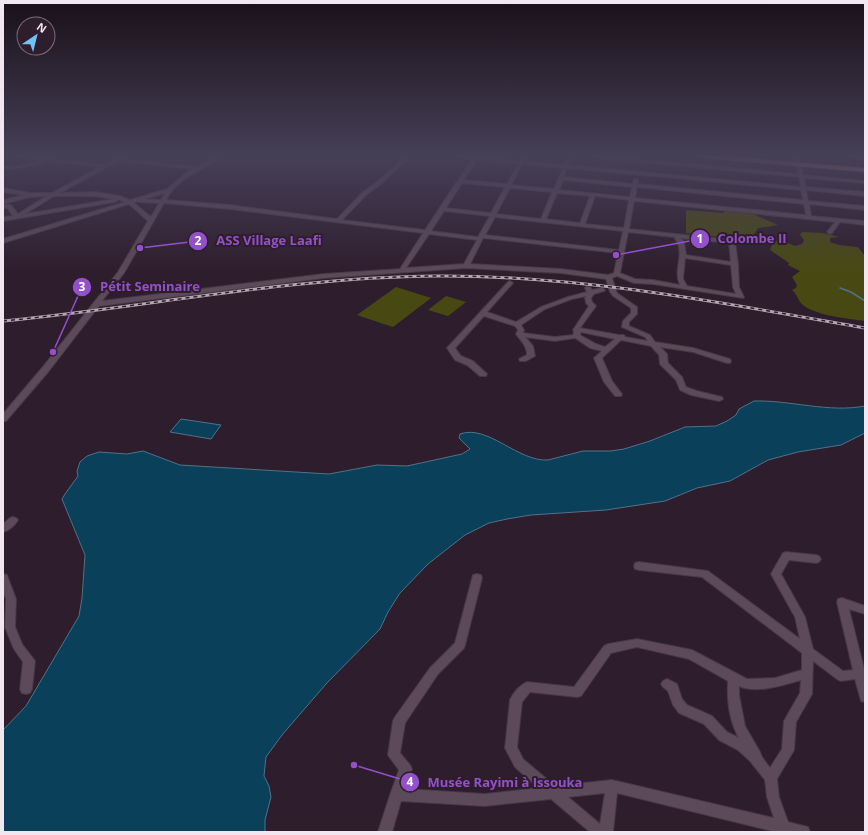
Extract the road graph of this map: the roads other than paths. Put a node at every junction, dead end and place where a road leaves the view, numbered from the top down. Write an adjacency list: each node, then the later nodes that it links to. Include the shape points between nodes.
1 (30, 195): 2 (street); 20 (street)
2 (54, 195): 22 (street); 23 (street)
3 (100, 195): 16 (street)
4 (154, 195): 17 (street)
5 (166, 195): 18 (street)
6 (362, 195): 33 (street)
7 (452, 195): 26 (street)
8 (503, 195): 29 (street)
9 (553, 195): 35 (street)
10 (593, 195): 15 (street); 38 (street)
11 (633, 195): 15 (street)
12 (711, 195): 24 (street)
13 (739, 195): 19 (street)
14 (804, 195): 19 (street)
15 (632, 199): 24 (street); 39 (street)
16 (123, 200): 21 (street); 23 (street)
17 (139, 200): 18 (street); 21 (street)
18 (162, 201): 33 (street); 36 (street)
19 (806, 202): 25 (street); 31 (street)
20 (3, 203): 27 (street, via 9,206)
21 (131, 203): 36 (street); 44 (street)
22 (34, 205): 27 (street); 30 (street)
23 (74, 206): 30 (street)
24 (711, 207): 31 (street)
25 (865, 208)
26 (442, 210): 29 (street); 40 (street)
27 (12, 212): 28 (street); 30 (street)
28 (3, 215)
29 (493, 215): 35 (street); 43 (street)
30 (17, 217): 32 (street)
31 (809, 217): 34 (street)
32 (3, 219)
33 (339, 220): 40 (street)
34 (839, 220): 37 (street); 41 (street)
35 (542, 221): 38 (street)
36 (152, 222): 56 (street, via 121,273)
37 (865, 223)
38 (582, 225): 39 (street)
39 (626, 230): 42 (street); 45 (street)
40 (427, 232): 43 (street); 49 (street)
41 (830, 232)
42 (675, 235): 46 (street, via 681,242); 47 (street, via 732,242)
43 (482, 237): 45 (street); 48 (street)
44 (3, 241)
45 (621, 252): 50 (street)
46 (683, 256): 47 (street); 53 (street, via 680,279)
47 (735, 264): 53 (street, via 736,287 740,298)
48 (466, 266): 49 (street); 51 (street, via 561,271)
49 (402, 270): 56 (street, via 324,276)
50 (617, 274): 51 (street); 53 (street, via 634,281)
51 (608, 277): 59 (street, via 615,294 634,307 634,314 626,321)
52 (510, 283): 57 (street)
53 (685, 288)
54 (602, 290): 55 (street)
55 (589, 291): 58 (street, via 543,308); 60 (street, via 589,303 593,306)
56 (97, 304): 70 (street)
57 (483, 313): 58 (street); 67 (street, via 451,348 458,358 470,363)
58 (518, 325): 61 (street)
59 (625, 327): 62 (street, via 627,333); 63 (street, via 648,336)
60 (576, 333): 61 (street, via 570,339); 62 (street, via 593,331); 64 (street, via 593,346)
61 (519, 334): 65 (street, via 529,345 531,353 531,356)
62 (620, 337): 63 (street); 64 (street)
63 (652, 343): 66 (street, via 698,351); 69 (street, via 663,354 664,364 680,379 683,388)
64 (606, 350): 68 (street, via 598,358 608,382)
65 (523, 359)
66 (727, 361)
67 (483, 374)
68 (618, 394)
69 (719, 399)
70 (3, 419)
71 (13, 520): 72 (street)
72 (3, 529)
73 (816, 560): 78 (street, via 786,556 776,574 800,617)
74 (639, 566): 78 (street, via 704,574)
75 (3, 578): 83 (street, via 11,599 10,627 18,646 29,661)
76 (477, 578): 88 (street, via 460,645 434,671 399,721 394,755 406,769)
77 (865, 610): 80 (street, via 842,602)
78 (808, 652): 79 (street); 80 (street, via 840,676)
79 (807, 673): 81 (street, via 775,683 746,684); 85 (street, via 806,694 790,721 788,750)
80 (860, 674): 84 (street)
81 (734, 678): 85 (street, via 733,695 739,727); 87 (street, via 692,655 637,643 608,649 577,692 527,687 516,700 511,748 519,763)
82 (667, 684): 85 (street, via 673,688 683,709 708,720 723,736 742,746)
83 (26, 689)
84 (865, 697)
85 (771, 778): 89 (street, via 773,797)
86 (612, 786): 87 (street); 89 (street); 92 (street)
87 (553, 793): 88 (street, via 485,800); 91 (street)
88 (396, 795): 90 (street)
89 (783, 827): 93 (street)
90 (385, 832)
91 (600, 832)
92 (606, 832)
93 (799, 832)

